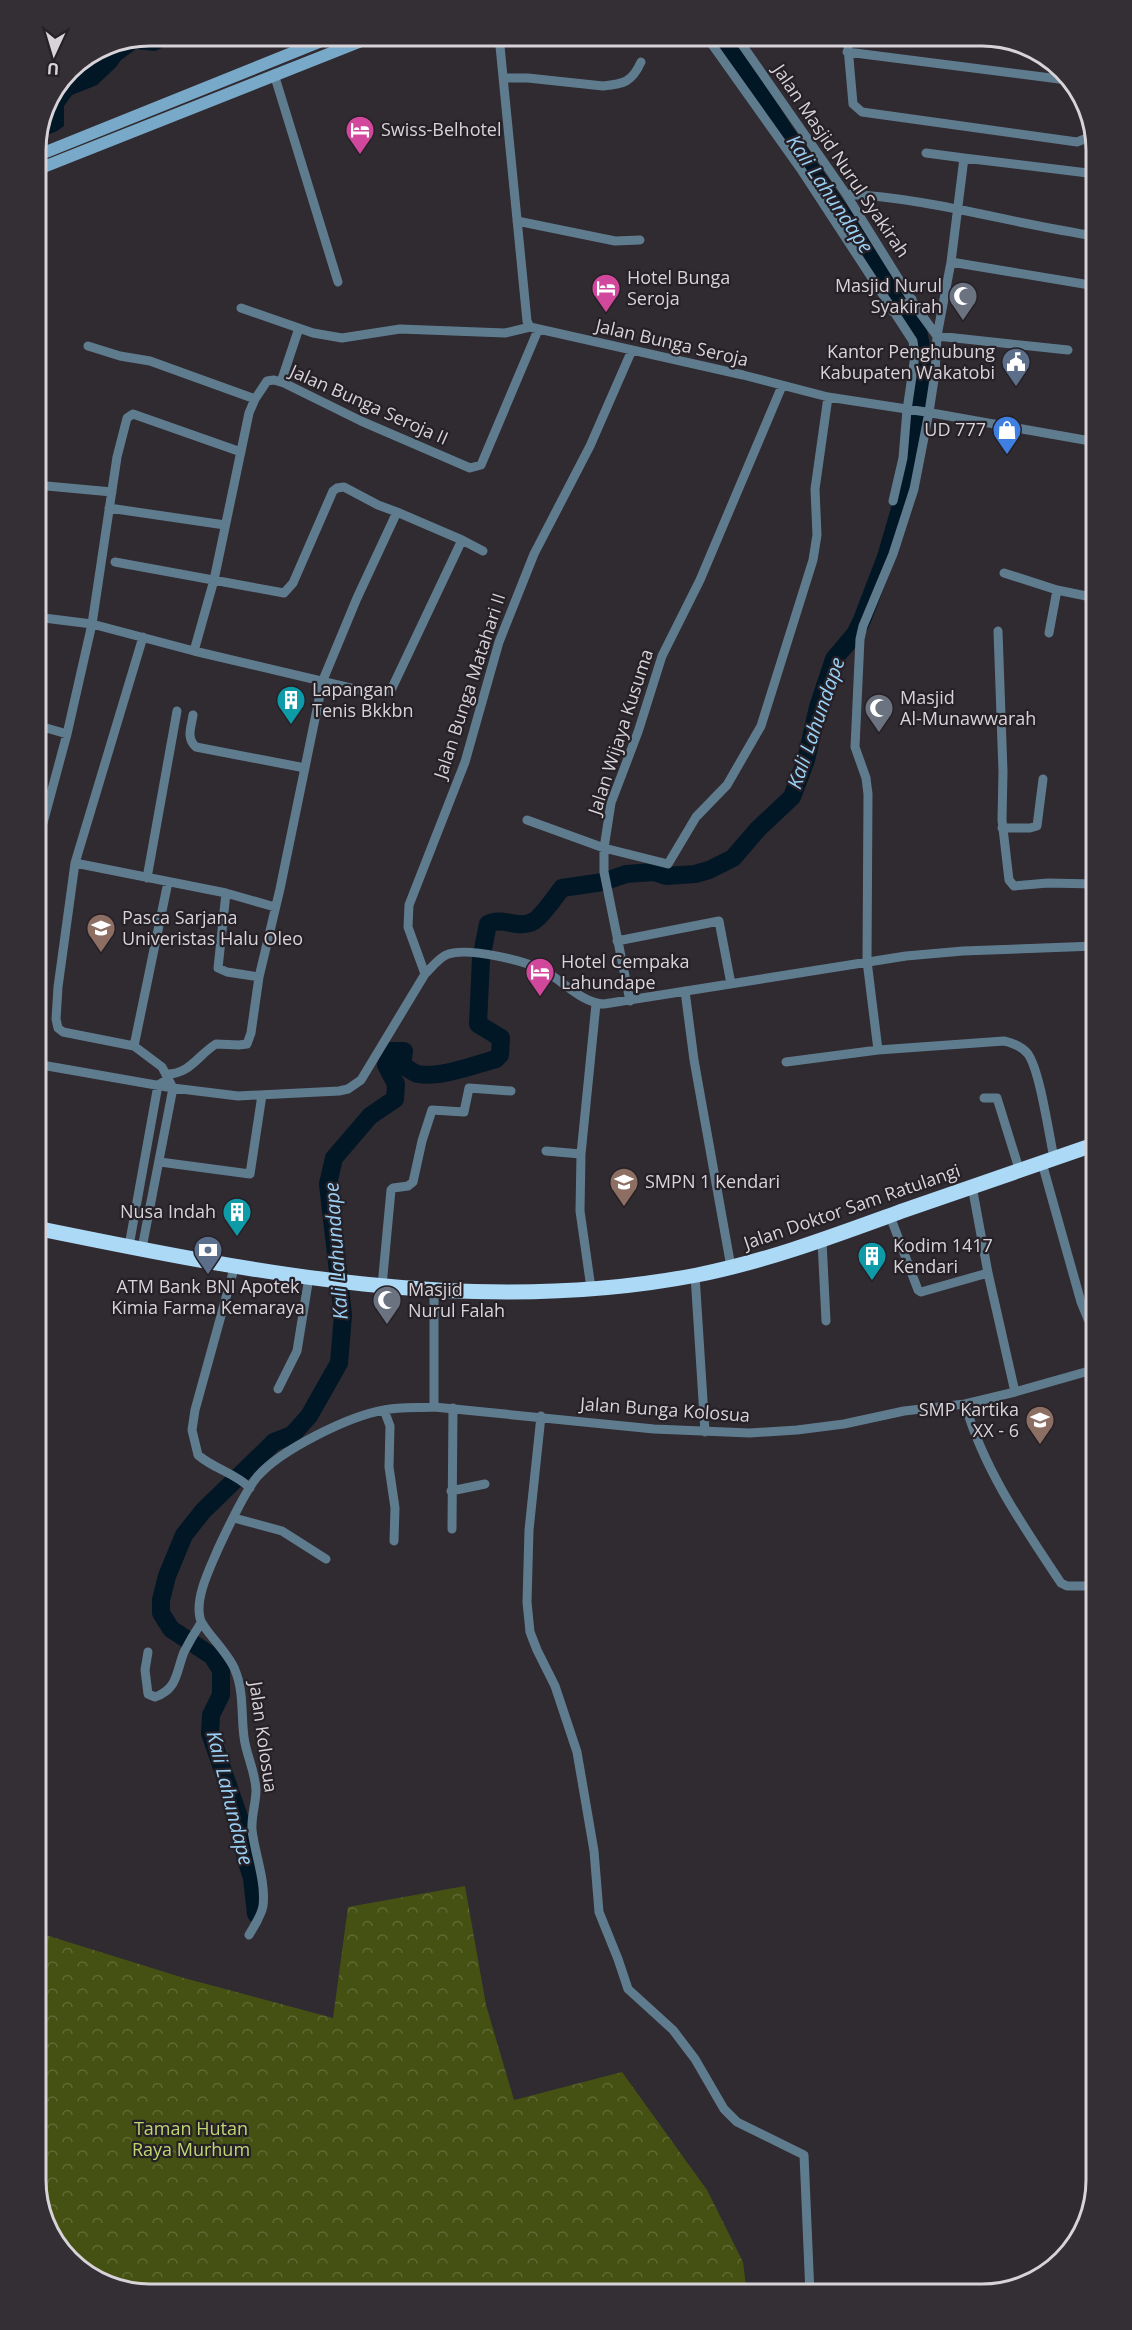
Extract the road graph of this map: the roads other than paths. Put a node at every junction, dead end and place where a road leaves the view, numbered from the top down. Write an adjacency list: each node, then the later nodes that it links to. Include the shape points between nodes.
1 (309, 46): 13 (main road)
2 (347, 46): 9 (main road)
3 (500, 46): 10 (street)
4 (713, 47): 28 (street, via 802,171)
5 (743, 47): 18 (street, Jalan Masjid Nurul Syakirah)
6 (847, 47): 7 (street)
7 (847, 52): 11 (street); 12 (street, via 853,104 862,112 1077,142)
8 (641, 62): 10 (street, via 632,78 615,85)
9 (274, 74): 16 (main road); 24 (street)
10 (503, 78): 20 (street)
11 (1056, 79)
12 (1085, 139)
13 (47, 152)
14 (926, 153): 15 (street)
15 (963, 158): 17 (street); 19 (street)
16 (47, 166)
17 (1086, 173)
18 (846, 194): 19 (street, via 892,197); 26 (street, Jalan Masjid Nurul Syakirah)
19 (958, 209): 21 (street); 23 (street)
20 (517, 221): 22 (street, via 615,241); 32 (street, via 527,321)
21 (1086, 234)
22 (640, 240)
23 (951, 262): 25 (street); 29 (street)
24 (338, 282)
25 (1086, 284)
26 (911, 301): 28 (street); 30 (street, Jalan Masjid Nurul Syakirah)
27 (241, 308): 31 (street)
28 (894, 312): 41 (street, via 914,346)
29 (940, 320): 30 (street); 33 (street)
30 (928, 324): 33 (street, Jalan Masjid Nurul Syakirah)
31 (298, 328): 32 (street, via 342,338 400,329 505,333); 37 (street)
32 (534, 329): 35 (street, Jalan Bunga Seroja); 37 (street, Jalan Bunga Seroja II, via 481,465 476,468 402,440)
33 (937, 336): 36 (street); 42 (street)
34 (88, 346): 40 (street, via 150,361)
35 (632, 350): 38 (street, Jalan Bunga Seroja); 84 (street, Jalan Bunga Matahari II, via 590,446 534,554 503,631 465,762 409,905 408,927)
36 (1068, 351)
37 (280, 382): 40 (street, Jalan Bunga Seroja II, via 267,381)
38 (782, 386): 39 (street, Jalan Bunga Seroja); 74 (street, Jalan Wijaya Kusuma, via 700,580 659,663 611,804)
39 (828, 397): 41 (street, Jalan Bunga Seroja); 74 (street, via 815,489 816,548 761,726 727,785 696,817 670,863)
40 (255, 399): 44 (street)
41 (908, 410): 42 (street, Jalan Bunga Seroja); 47 (street)
42 (928, 412): 43 (street, Jalan Bunga Seroja); 83 (street, via 914,489 860,639 855,747 868,794)
43 (1086, 440)
44 (241, 452): 46 (street, via 131,414 126,420); 50 (street)
45 (47, 486): 46 (street)
46 (112, 492): 48 (street)
47 (893, 501)
48 (110, 508): 50 (street); 59 (street)
49 (398, 512): 51 (street); 55 (street, via 351,489 337,488 288,591 278,593); 64 (street)
50 (225, 525): 55 (street)
51 (462, 540): 52 (street); 64 (street, via 390,690 372,693)
52 (483, 551)
53 (115, 562): 55 (street)
54 (1004, 573): 56 (street)
55 (214, 580): 63 (street)
56 (1057, 590): 57 (street); 61 (street)
57 (1086, 596)
58 (47, 618): 59 (street)
59 (92, 624): 62 (street); 68 (street)
60 (998, 631): 73 (street, via 1004,772)
61 (1049, 633)
62 (143, 638): 63 (street); 75 (street)
63 (194, 651): 64 (street)
64 (323, 680): 69 (street)
65 (177, 711): 76 (street)
66 (193, 715): 69 (street, via 189,733 196,747)
67 (47, 728): 68 (street)
68 (66, 734): 71 (street)
69 (305, 768): 80 (street)
70 (1044, 779): 73 (street, via 1037,826)
71 (47, 808)
72 (527, 820): 74 (street)
73 (1002, 828): 78 (street, via 1012,885)
74 (604, 848): 81 (street, Jalan Wijaya Kusuma, via 605,887)
75 (75, 863): 76 (street); 90 (street, via 56,1024 63,1032)
76 (147, 878): 77 (street)
77 (168, 882): 79 (street); 90 (street)
78 (1086, 884)
79 (226, 893): 80 (street); 85 (street, via 218,968)
80 (274, 907): 85 (street)
81 (617, 941): 86 (street, via 719,921); 88 (street, Jalan Wijaya Kusuma)
82 (1086, 946): 83 (street, via 963,951)
83 (867, 961): 86 (street); 91 (street)
84 (426, 974): 89 (street, via 452,953 507,957 533,964); 98 (street, via 361,1080 339,1091)
85 (259, 977): 94 (street, via 247,1044 216,1044 188,1068)
86 (731, 984): 87 (street)
87 (685, 991): 88 (street); 112 (street)
88 (630, 1001): 89 (street)
89 (596, 1004): 102 (street)
90 (134, 1046): 94 (street, via 157,1062)
91 (878, 1050): 92 (street); 103 (street, via 1004,1041 1020,1047 1030,1056 1033,1067)
92 (786, 1062)
93 (47, 1066): 95 (street)
94 (167, 1077): 95 (street); 96 (street)
95 (158, 1085): 96 (street); 110 (street)
96 (173, 1088): 98 (street); 104 (street)
97 (511, 1091): 116 (street, via 469,1088 464,1112 432,1110 412,1182 391,1190)
98 (262, 1095): 104 (street, via 250,1174)
99 (984, 1098): 105 (street, via 998,1098)
100 (1086, 1148): 103 (highway, Jalan Doktor Sam Ratulangi)
101 (546, 1151): 102 (street)
102 (581, 1154): 117 (street, via 580,1211)
103 (1048, 1161): 105 (highway, Jalan Doktor Sam Ratulangi); 119 (street)
104 (160, 1162): 110 (street)
105 (1020, 1172): 106 (highway, Jalan Doktor Sam Ratulangi)
106 (972, 1186): 107 (highway, Jalan Doktor Sam Ratulangi); 113 (street)
107 (890, 1216): 109 (highway, Jalan Doktor Sam Ratulangi); 113 (street, via 921,1292)
108 (46, 1230): 110 (highway, Jalan Doktor Sam Ratulangi)
109 (822, 1241): 112 (highway, Jalan Doktor Sam Ratulangi); 120 (street)
110 (136, 1247): 111 (highway, Jalan Doktor Sam Ratulangi)
111 (235, 1265): 115 (highway, Jalan Doktor Sam Ratulangi); 131 (street, via 192,1430 198,1455 243,1480)
112 (732, 1267): 114 (highway, Jalan Doktor Sam Ratulangi)
113 (988, 1273): 123 (street)
114 (695, 1275): 117 (highway, Jalan Doktor Sam Ratulangi); 129 (street)
115 (309, 1277): 116 (highway, Jalan Doktor Sam Ratulangi); 122 (street, via 297,1351)
116 (382, 1286): 118 (highway, Jalan Doktor Sam Ratulangi)
117 (591, 1288): 118 (highway, Jalan Doktor Sam Ratulangi, via 539,1293)
118 (434, 1290): 125 (street)
119 (1086, 1314)
120 (826, 1321)
121 (1086, 1372): 123 (street, Jalan Bunga Kolosua)
122 (278, 1389)
123 (1015, 1392): 124 (street, Jalan Bunga Kolosua)
124 (965, 1404): 129 (street, Jalan Bunga Kolosua, via 797,1430); 137 (street, via 979,1447 1061,1583)
125 (434, 1407): 126 (street, Jalan Bunga Kolosua); 127 (street, Jalan Bunga Kolosua)
126 (453, 1408): 128 (street, Jalan Bunga Kolosua); 132 (street)
127 (384, 1410): 131 (street, Jalan Bunga Kolosua, via 347,1422 297,1447 265,1469); 135 (street, via 390,1426)
128 (541, 1416): 129 (street, Jalan Bunga Kolosua); 141 (street, via 529,1530 530,1632 555,1686 577,1752 594,1851 598,1912 628,1989 673,2030 728,2114 804,2155)
129 (705, 1432)
130 (485, 1485): 132 (street)
131 (250, 1488): 133 (street, Jalan Bunga Kolosua)
132 (451, 1491): 134 (street)
133 (234, 1518): 136 (street, via 282,1531); 138 (street, Jalan Bunga Kolosua, via 204,1586)
134 (452, 1529)
135 (394, 1541)
136 (326, 1559)
137 (1086, 1586)
138 (201, 1623): 139 (street, via 184,1653 174,1684 155,1698 148,1694 146,1683); 140 (street, Jalan Kolosua, via 235,1669 242,1696 245,1744 255,1775 252,1831 263,1898 261,1913)
139 (148, 1652)
140 (249, 1935)
141 (810, 2284)

